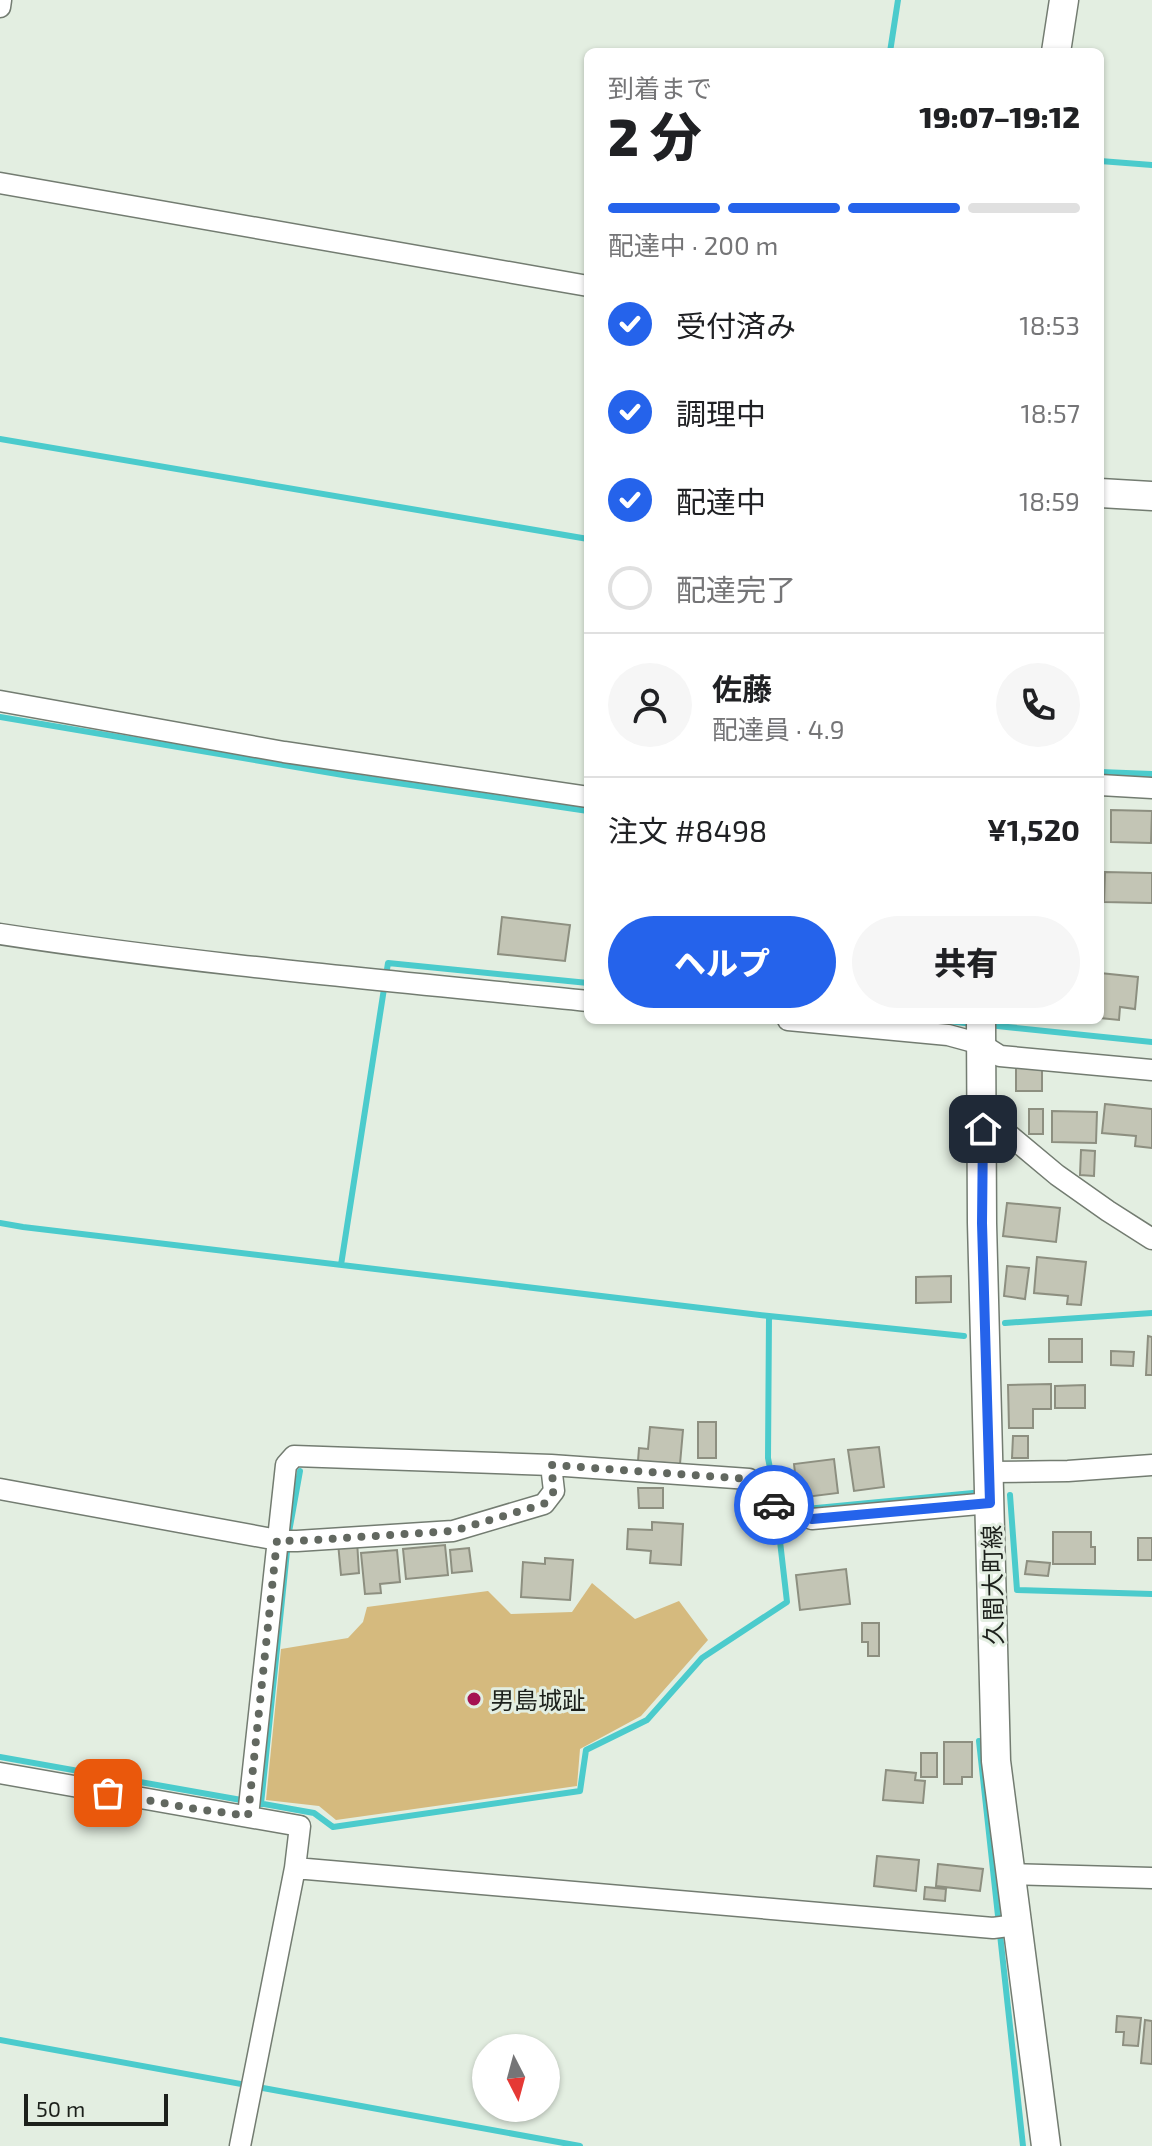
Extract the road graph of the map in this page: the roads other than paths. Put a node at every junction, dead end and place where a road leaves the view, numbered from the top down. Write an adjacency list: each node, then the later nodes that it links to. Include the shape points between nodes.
1 (1, 0): 3 (street)
2 (1064, 0): 4 (main road)
3 (0, 7)
4 (1057, 48)
5 (0, 183): 6 (street)
6 (584, 285)
7 (1104, 493): 8 (main road)
8 (1152, 496)
9 (0, 701): 12 (street, via 284,752)
10 (1104, 785): 11 (street)
11 (1152, 788)
12 (584, 796)
13 (0, 934): 14 (street)
14 (584, 1001)
15 (831, 1024): 16 (street, via 948,1035)
16 (981, 1032): 17 (street, via 1000,1056); 18 (main road, 久間大町線)
17 (1152, 1070)
18 (983, 1098): 19 (street, via 1008,1134 1057,1175); 22 (main road, 久間大町線)
19 (1152, 1239)
20 (551, 1465): 24 (street, via 749,1479 773,1505 812,1519); 25 (street, via 554,1491 544,1504 453,1531); 25 (street, via 294,1456 286,1465)
21 (1152, 1465): 22 (street)
22 (989, 1472): 24 (main road, 久間大町線)
23 (0, 1489): 25 (street)
24 (990, 1503): 29 (main road, 久間大町線, via 996,1761)
25 (286, 1540): 27 (street)
26 (0, 1773): 27 (street)
27 (248, 1816): 28 (street, via 300,1826)
28 (295, 1868): 31 (street); 32 (street)
29 (1010, 1874): 30 (street); 31 (main road, 久間大町線)
30 (1152, 1878)
31 (1005, 1927): 33 (main road, 久間大町線)
32 (240, 2146)
33 (1046, 2146)

